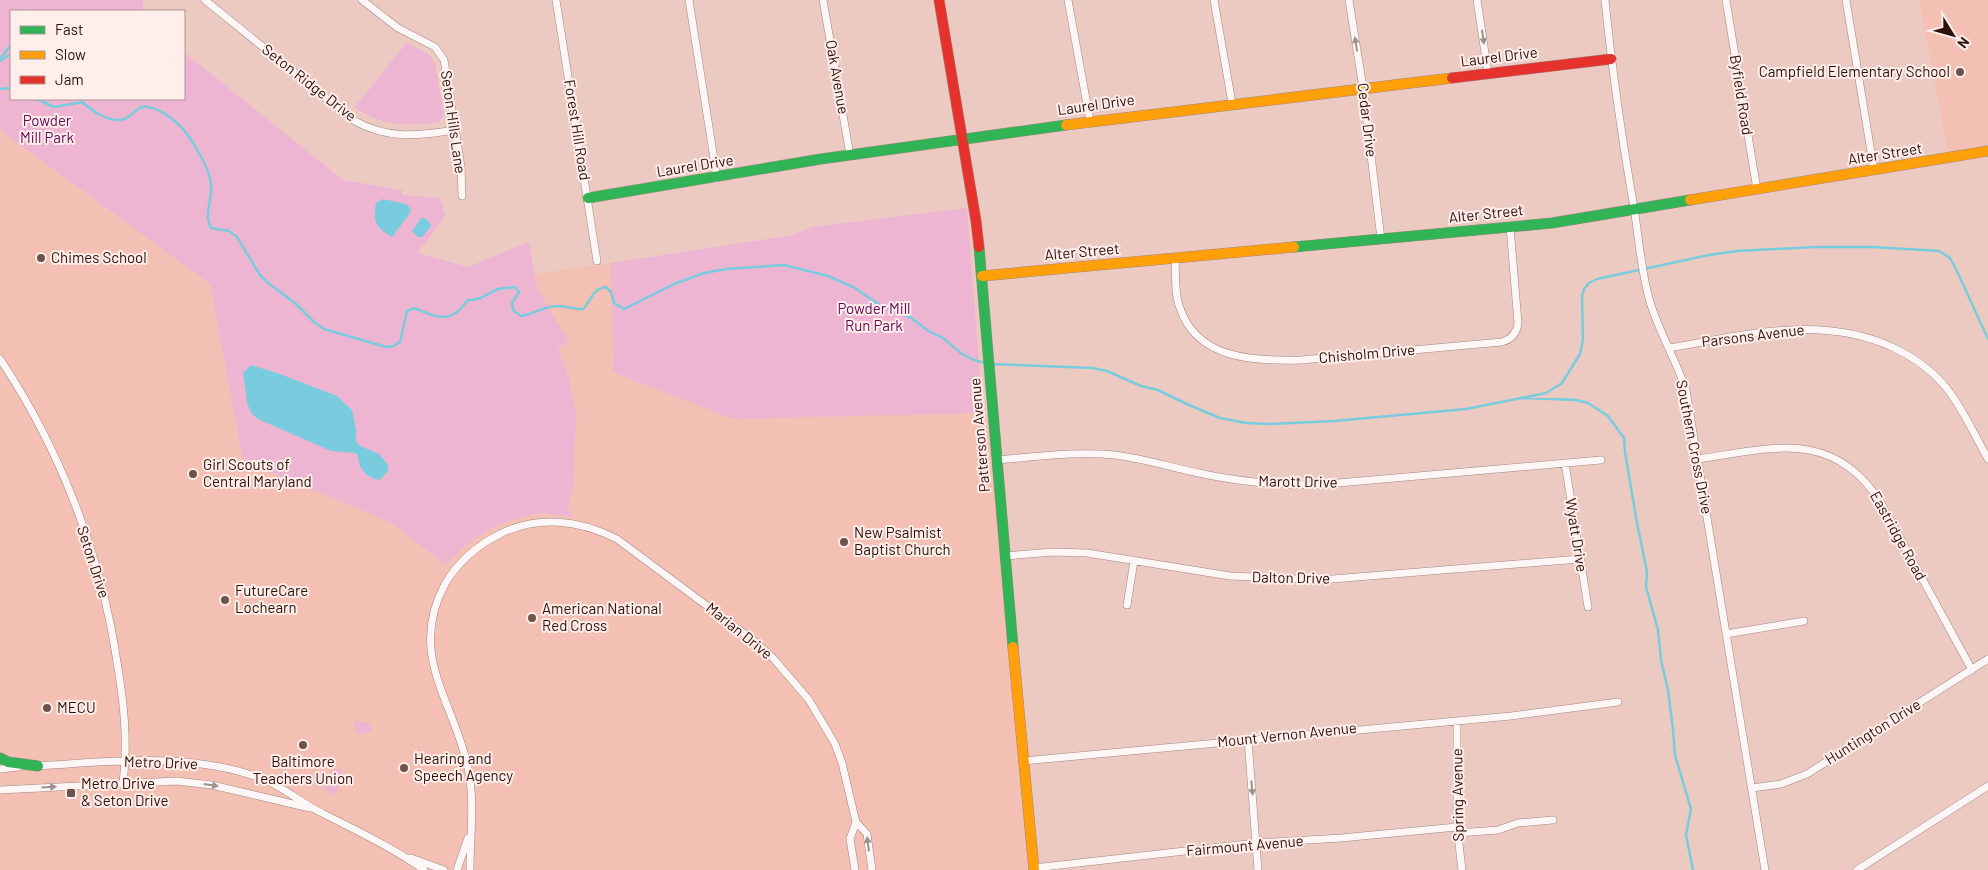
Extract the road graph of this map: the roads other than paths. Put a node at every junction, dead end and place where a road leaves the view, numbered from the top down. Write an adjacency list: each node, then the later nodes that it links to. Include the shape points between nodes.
1 (205, 0): 19 (street, Seton Ridge Drive, via 364,126 375,131 414,136)
2 (362, 0): 19 (street, Seton Hills Lane, via 391,22 428,42 441,54 446,67)
3 (556, 0): 27 (street, Forest Hill Road)
4 (689, 0): 24 (street)
5 (823, 0): 22 (street, Oak Avenue)
6 (939, 0): 20 (street, Patterson Avenue)
7 (1068, 0): 18 (street)
8 (1214, 0): 17 (street)
9 (1349, 0): 16 (street, Cedar Drive, one-way to 9)
10 (1477, 0): 15 (street, one-way to 15)
11 (1605, 0): 14 (street, Southern Cross Drive)
12 (1726, 0): 25 (street, Byfield Road)
13 (1846, 0): 23 (street)
14 (1611, 59): 15 (street, Laurel Drive); 28 (street, Southern Cross Drive)
15 (1488, 73): 16 (street, Laurel Drive)
16 (1363, 88): 17 (street, Laurel Drive); 30 (street, Cedar Drive)
17 (1232, 103): 18 (street, Laurel Drive)
18 (1090, 121): 20 (street, Laurel Drive)
19 (455, 130): 26 (street, Seton Hills Lane)
20 (962, 139): 22 (street, Laurel Drive); 33 (street, Patterson Avenue)
21 (1988, 151): 23 (street, Alter Street)
22 (850, 155): 24 (street, Laurel Drive)
23 (1874, 170): 25 (street, Alter Street)
24 (717, 178): 27 (street, Laurel Drive)
25 (1757, 190): 28 (street, Alter Street)
26 (462, 196)
27 (588, 198): 32 (street, Forest Hill Road)
28 (1634, 210): 29 (street, Alter Street); 34 (street, Southern Cross Drive, via 1654,315)
29 (1510, 228): 30 (street, Alter Street); 31 (street, Chisholm Drive, via 1517,330 1508,340 1492,343 1301,360 1234,355 1216,350 1190,330 1179,307)
30 (1381, 239): 31 (street, Alter Street)
31 (1175, 258): 33 (street, Alter Street)
32 (597, 261)
33 (982, 276): 38 (street, Patterson Avenue)
34 (1670, 348): 36 (street, Parsons Avenue, via 1802,328 1864,337 1901,352 1936,376 1957,403); 37 (street, Southern Cross Drive, via 1686,390)
35 (0, 359): 54 (street, Seton Drive, via 47,441 70,494 99,577 112,627 124,698)
36 (1987, 455)
37 (1698, 459): 47 (street, Southern Cross Drive); 49 (street, Eastridge Road, via 1791,447 1828,455 1845,464 1859,475 1881,503)
38 (996, 460): 40 (street, Marott Drive, via 1097,454 1127,457 1232,479 1287,485); 41 (street, Patterson Avenue)
39 (1600, 460): 40 (street, Marott Drive)
40 (1564, 463): 42 (street, Wyatt Drive)
41 (1004, 556): 43 (street, Dalton Drive, via 1070,552); 55 (street, Patterson Avenue)
42 (1580, 558): 43 (street, Dalton Drive, via 1320,580 1230,576); 45 (street, Wyatt Drive)
43 (1134, 560): 44 (street)
44 (1126, 605)
45 (1588, 607)
46 (1804, 621): 47 (street)
47 (1726, 634): 60 (street, Southern Cross Drive)
48 (1988, 659): 49 (street, Huntington Drive)
49 (1972, 670): 60 (street, Huntington Drive, via 1807,774 1781,784)
50 (1618, 702): 51 (street, Mount Vernon Avenue)
51 (1457, 721): 52 (street, Mount Vernon Avenue); 65 (street, Spring Avenue)
52 (1248, 740): 55 (street, Mount Vernon Avenue); 67 (street, one-way to 67)
53 (0, 758): 56 (street)
54 (126, 761): 56 (street, Metro Drive); 58 (street, Seton Drive); 62 (street, Metro Drive, via 196,763 235,770 283,788)
55 (1023, 761): 69 (street, Patterson Avenue)
56 (38, 766): 57 (street, Metro Drive)
57 (0, 768)
58 (123, 783): 61 (street, Metro Drive, one-way to 58); 62 (street, Metro Drive, one-way to 62, via 212,785)
59 (1988, 786): 79 (street)
60 (1752, 788): 78 (street, Southern Cross Drive)
61 (0, 790)
62 (312, 808): 68 (street, Metro Drive)
63 (1553, 820): 65 (street, Fairmount Avenue, via 1518,823 1498,830)
64 (856, 822): 66 (street, Marian Drive, via 836,744 809,700 773,658 746,634 617,539 581,525 542,522 524,525 491,538 463,560 441,592 430,625 436,677 469,771); 74 (street, Marian Drive, via 850,839); 75 (street, Marian Drive, one-way to 64, via 867,834)
65 (1457, 830): 67 (street, Fairmount Avenue); 77 (street, Spring Avenue)
66 (470, 831): 72 (street); 73 (street)
67 (1256, 843): 69 (street, Fairmount Avenue); 76 (street)
68 (404, 855): 70 (street, Metro Drive); 71 (street, Metro Drive)
69 (1034, 869)
70 (424, 870)
71 (444, 870)
72 (457, 870)
73 (470, 870)
74 (854, 870)
75 (872, 870)
76 (1258, 870)
77 (1462, 870)
78 (1765, 870)
79 (1856, 870)

